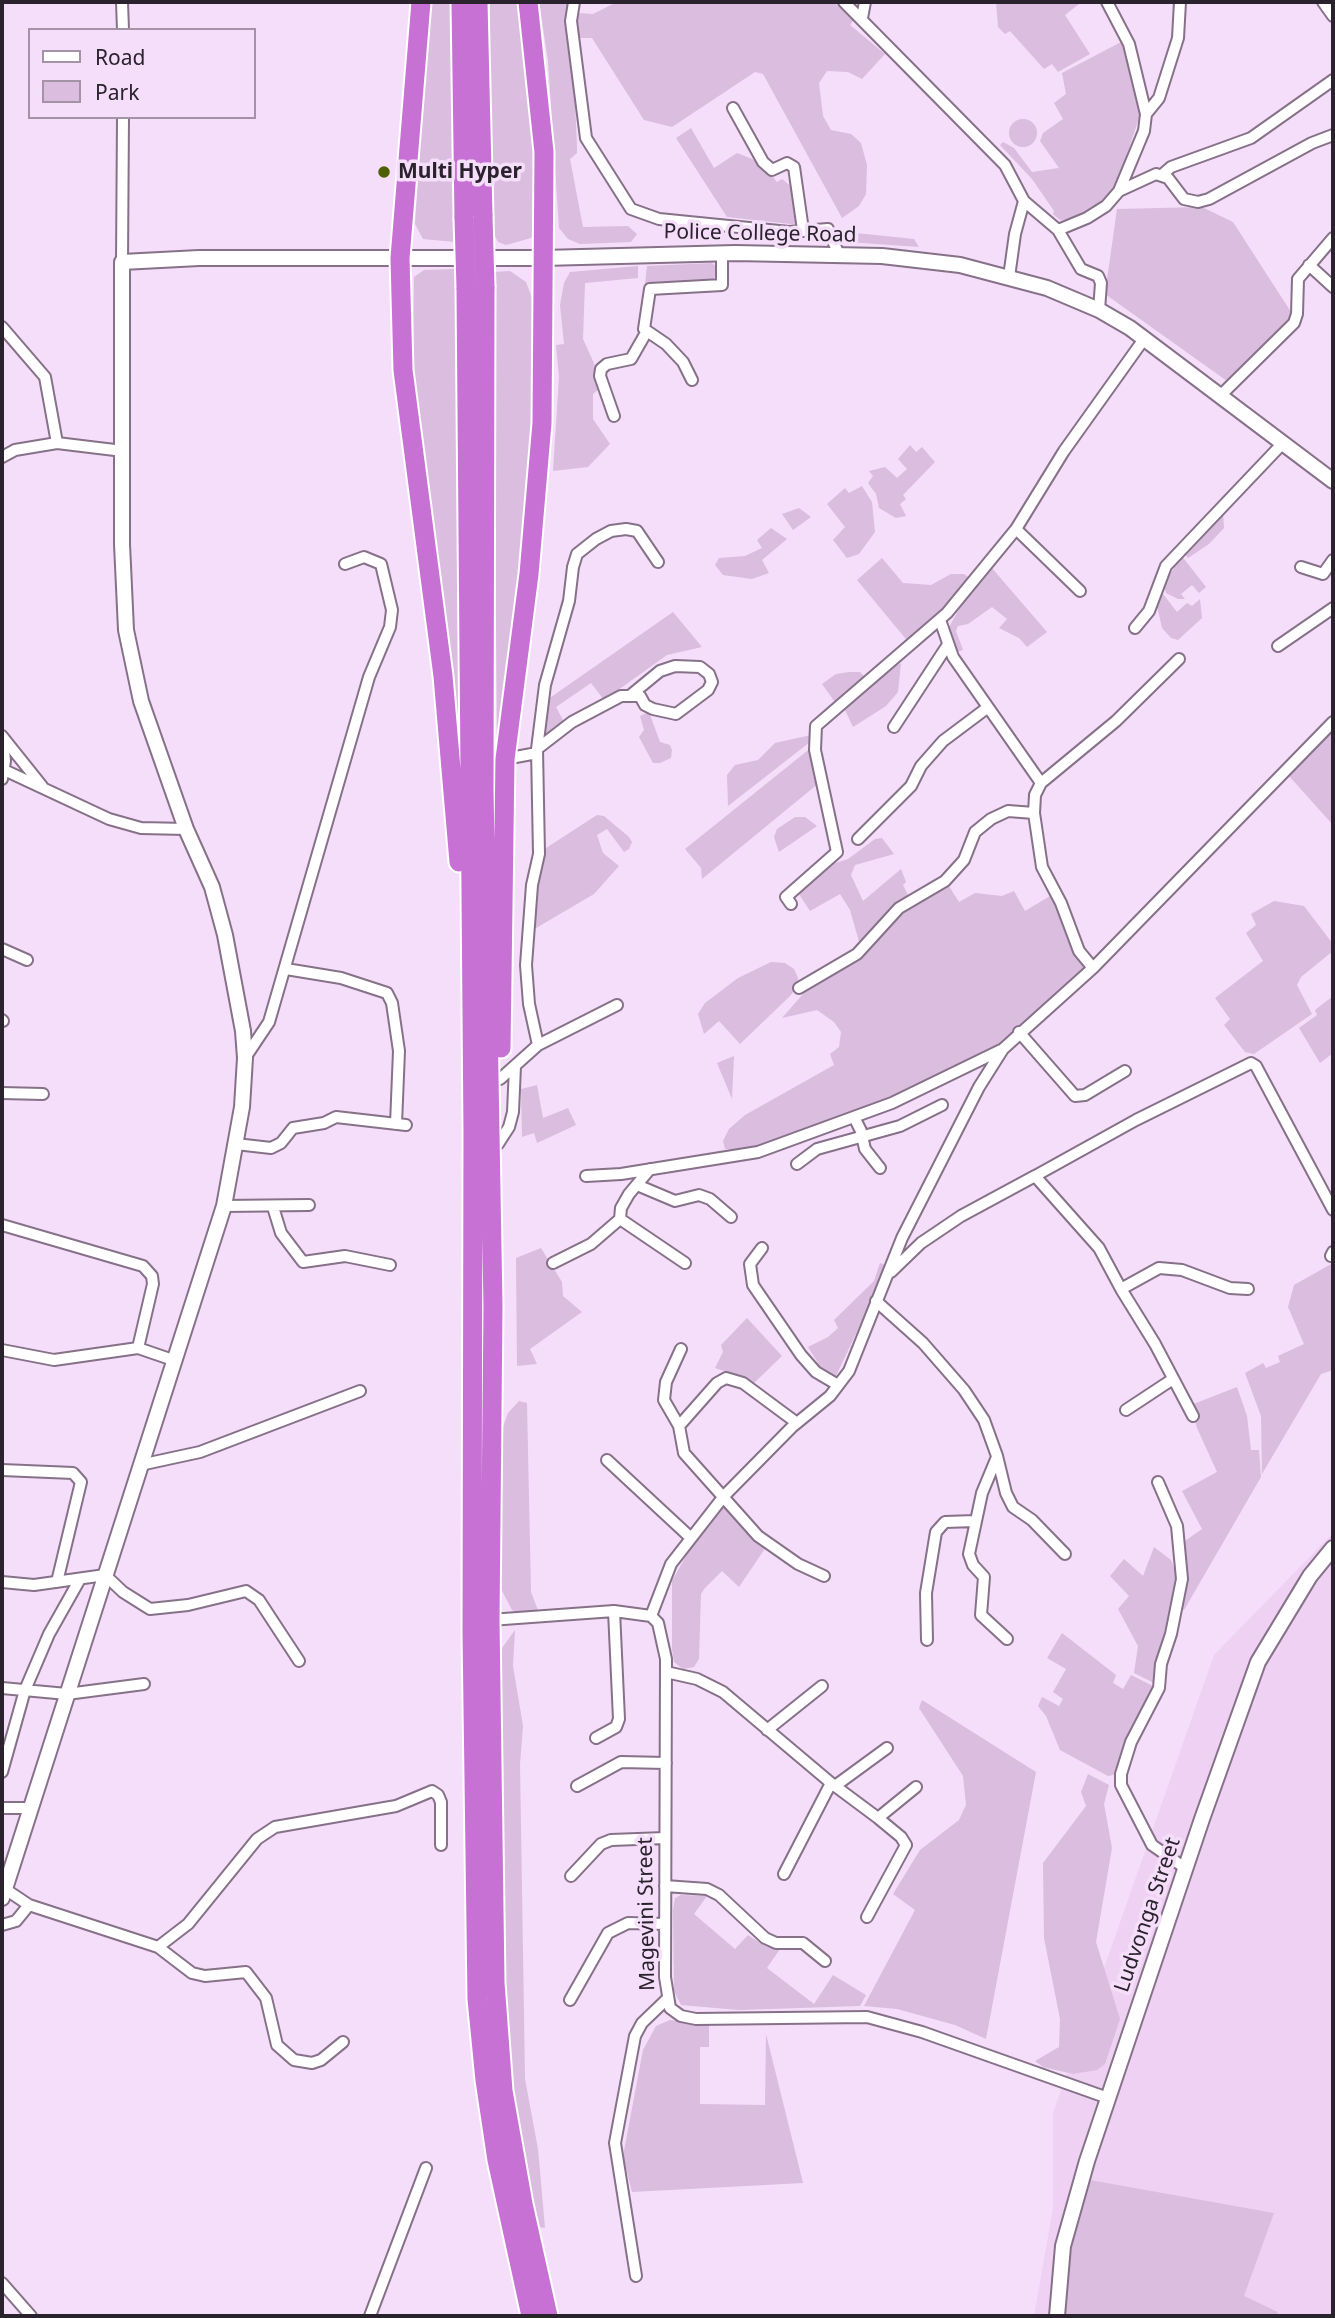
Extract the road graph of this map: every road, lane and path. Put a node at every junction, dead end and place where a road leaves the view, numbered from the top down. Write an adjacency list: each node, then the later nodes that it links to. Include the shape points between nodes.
1 (122, 2): 14 (street)
2 (421, 2): 29 (highway)
3 (461, 2): 23 (highway)
4 (478, 2): 23 (highway)
5 (528, 2): 30 (highway, via 544,152)
6 (574, 2): 25 (street, via 571,21 586,138 631,209 659,219)
7 (844, 2): 13 (street)
8 (865, 2): 13 (street)
9 (1107, 2): 17 (street, via 1129,44)
10 (1180, 2): 17 (street, via 1178,38 1159,98)
11 (1323, 2): 12 (street)
12 (1333, 16)
13 (862, 18): 22 (street, via 1005,165)
14 (123, 28)
15 (1333, 80): 20 (street, via 1251,138)
16 (733, 108): 25 (street, via 772,170 787,163 794,167)
17 (1146, 114): 21 (street, via 1144,131)
18 (123, 119): 31 (street)
19 (1333, 135): 20 (street, via 1198,202 1184,199)
20 (1163, 174): 21 (street)
21 (1119, 191): 24 (street, via 1087,218)
22 (1024, 201): 24 (street); 33 (street)
23 (473, 217): 35 (highway, bridge)
24 (1058, 229): 36 (street, via 1082,268 1098,276)
25 (803, 230): 28 (street, via 828,229)
26 (1333, 238): 32 (street)
27 (722, 253): 28 (street, Police College Road); 30 (street, Police College Road); 38 (street, via 722,285 650,289)
28 (839, 255): 33 (street, Police College Road, via 960,265)
29 (400, 258): 30 (street, Police College Road); 31 (street, Police College Road); 91 (highway, via 403,370 443,676 459,861)
30 (543, 258): 66 (highway, via 538,493)
31 (122, 262): 45 (street)
32 (1309, 265): 34 (street); 41 (street, via 1296,287 1294,323)
33 (1009, 277): 36 (street, Police College Road)
34 (1333, 287)
35 (476, 288): 91 (highway); 116 (highway)
36 (1099, 310): 39 (street, Police College Road)
37 (2, 327): 43 (street, via 43,374)
38 (647, 331): 40 (street, via 683,362); 42 (street, via 631,359 601,369)
39 (1144, 339): 41 (street, Police College Road); 48 (street, via 1064,451)
40 (692, 380)
41 (1220, 396): 44 (street, Police College Road)
42 (614, 416)
43 (57, 443): 45 (street); 46 (street, via 15,450)
44 (1283, 443): 47 (street, Police College Road); 56 (street, via 1166,566 1149,611)
45 (123, 451): 71 (street, via 126,630 141,701)
46 (2, 457)
47 (1333, 481)
48 (1016, 529): 53 (street); 55 (street)
49 (1333, 560): 52 (street, via 1323,574)
50 (658, 562): 65 (street, via 637,531 626,529 611,531 578,554 545,685)
51 (345, 564): 77 (street, via 365,557 381,564 392,610 390,627 369,677)
52 (1300, 567)
53 (1080, 591)
54 (1333, 608): 58 (street)
55 (940, 620): 57 (street); 73 (street, via 816,726 815,750 837,852 786,897)
56 (1135, 628)
57 (947, 646): 61 (street); 63 (street)
58 (1278, 646)
59 (1179, 659): 68 (street, via 1116,721)
60 (632, 694): 60 (street, via 653,709 676,713 712,682 700,667 675,666 660,671); 65 (street, via 583,716)
61 (986, 708): 68 (street); 72 (street, via 943,741 921,765 911,786)
62 (1333, 722): 76 (street)
63 (894, 727)
64 (2, 737): 67 (street); 69 (street)
65 (537, 751): 66 (street); 81 (street, via 539,854 526,965)
66 (505, 759): 86 (highway)
67 (2, 773): 69 (street)
68 (1041, 783): 70 (street)
69 (44, 788): 71 (street, via 109,819)
70 (1034, 813): 76 (street, via 1042,867 1079,951); 78 (street, via 1008,811 991,819 975,832 964,860 945,881 899,908 857,954)
71 (186, 829): 83 (street, via 212,887 225,935)
72 (858, 839)
73 (791, 904)
74 (2, 948): 75 (street)
75 (27, 960)
76 (1093, 968): 80 (street)
77 (286, 969): 83 (street, via 269,1022); 93 (street, via 341,978 387,993 393,1003 399,1051 401,1124 336,1116 324,1123 293,1128 271,1148)
78 (799, 988)
79 (617, 1005): 81 (street)
80 (1019, 1032): 82 (street); 85 (street, via 1075,1096 1085,1095)
81 (538, 1045): 84 (street)
82 (1003, 1049): 90 (street); 112 (street, via 901,1238)
83 (245, 1058): 93 (street)
84 (515, 1066): 86 (street); 94 (street, via 513,1112)
85 (1125, 1071)
86 (500, 1079): 94 (highway)
87 (2, 1093): 88 (street)
88 (43, 1094)
89 (942, 1105): 92 (street, via 900,1126)
90 (853, 1117): 92 (street); 97 (street, via 741,1157)
91 (473, 1132): 188 (highway, via 477,1999 498,2160)
92 (862, 1136): 95 (street, via 817,1149); 96 (street, via 865,1149)
93 (236, 1144): 102 (street)
94 (498, 1144): 116 (highway)
95 (797, 1164)
96 (880, 1168)
97 (650, 1169): 99 (street); 100 (street)
98 (1035, 1175): 104 (street, via 1251,1062); 112 (street, via 920,1243); 113 (street, via 1099,1248)
99 (586, 1176)
100 (637, 1185): 105 (street, via 675,1201 699,1195); 106 (street, via 621,1208)
101 (309, 1205): 103 (street)
102 (224, 1206): 103 (street); 120 (street)
103 (274, 1207): 111 (street, via 281,1233 303,1262 345,1256)
104 (1333, 1210)
105 (731, 1217)
106 (620, 1219): 109 (street); 110 (street, via 591,1244)
107 (2, 1224): 117 (street, via 144,1266 153,1284)
108 (762, 1248): 122 (street, via 751,1264 753,1285 816,1372)
109 (685, 1262)
110 (553, 1263)
111 (390, 1265)
112 (889, 1274): 115 (street)
113 (1121, 1289): 114 (street, via 1159,1268); 121 (street)
114 (1248, 1289)
115 (876, 1301): 122 (street, via 849,1371); 128 (street, via 923,1343 964,1390 984,1420)
116 (493, 1307): 145 (highway)
117 (138, 1348): 119 (street, via 54,1360); 120 (street)
118 (681, 1349): 127 (street, via 666,1382 664,1400)
119 (2, 1350)
120 (173, 1360): 130 (street)
121 (1173, 1379): 124 (street); 125 (street)
122 (838, 1385): 126 (street)
123 (360, 1391): 130 (street, via 200,1452)
124 (1126, 1410)
125 (1193, 1416)
126 (797, 1423): 127 (street, via 743,1383 726,1378); 133 (street)
127 (679, 1426): 133 (street, via 684,1453)
128 (997, 1456): 134 (street); 137 (street, via 1013,1507)
129 (607, 1460): 135 (street)
130 (140, 1465): 138 (street)
131 (2, 1470): 142 (street, via 73,1473 81,1482)
132 (1158, 1482): 168 (street, via 1177,1526 1182,1578 1161,1664 1160,1688 1131,1742 1121,1781 1152,1845)
133 (724, 1496): 135 (street); 139 (street, via 758,1536)
134 (975, 1521): 146 (street, via 969,1554 984,1577 981,1615); 147 (street, via 945,1522 936,1532 926,1593)
135 (691, 1538): 144 (street, via 671,1564)
136 (1333, 1548): 168 (street, Ludvonga Street, via 1310,1576 1258,1662)
137 (1065, 1554)
138 (105, 1575): 140 (street); 148 (street, via 150,1609 247,1591 259,1600); 154 (street)
139 (824, 1576)
140 (80, 1579): 142 (street); 153 (street)
141 (2, 1582): 142 (street)
142 (57, 1582)
143 (614, 1611): 144 (street); 145 (street); 156 (street, via 619,1719 616,1727)
144 (651, 1616): 149 (street, Magevini Street, via 663,1637)
145 (490, 1620): 189 (highway, via 495,1983 503,2091)
146 (1007, 1639)
147 (927, 1640)
148 (299, 1661)
149 (666, 1672): 155 (street, via 697,1679 723,1692); 158 (street, Magevini Street)
150 (144, 1684): 154 (street)
151 (822, 1686): 155 (street)
152 (2, 1688): 153 (street)
153 (25, 1690): 154 (street); 159 (street)
154 (67, 1694): 164 (street)
155 (767, 1730): 160 (street)
156 (596, 1738)
157 (887, 1748): 160 (street)
158 (666, 1763): 161 (street, via 621,1762); 166 (street, Magevini Street)
159 (2, 1772)
160 (833, 1784): 165 (street); 169 (street)
161 (578, 1786)
162 (916, 1787): 165 (street)
163 (2, 1808): 164 (street)
164 (30, 1808): 172 (street)
165 (878, 1818): 174 (street, via 906,1845)
166 (666, 1838): 170 (street, via 601,1844); 171 (street, Magevini Street)
167 (441, 1845): 177 (street, via 441,1802 432,1791 396,1806 282,1824 257,1839 203,1908)
168 (1185, 1868): 182 (street, Ludvonga Street)
169 (784, 1874)
170 (571, 1876)
171 (665, 1886): 175 (street, Magevini Street); 178 (street, via 707,1889 765,1938 776,1943 803,1943)
172 (3, 1894): 173 (street)
173 (29, 1905): 176 (street, via 16,1921); 177 (street)
174 (867, 1917)
175 (665, 1924): 179 (street, Magevini Street); 180 (street, via 628,1923 608,1933)
176 (2, 1925)
177 (158, 1947): 181 (street, via 192,1973 246,1972 266,1998 277,2045 294,2060 321,2060)
178 (825, 1961)
179 (667, 1998): 182 (street, Magevini Street, via 670,2008 681,2016 696,2019 867,2017); 184 (street, via 635,2036 615,2143)
180 (570, 2000)
181 (343, 2042)
182 (1108, 2098): 190 (street, Ludvonga Street, via 1063,2246)
183 (426, 2168): 187 (street)
184 (636, 2276)
185 (2, 2283): 186 (street)
186 (31, 2316)
187 (370, 2316)
188 (531, 2316)
189 (548, 2316)
190 (1058, 2316)

